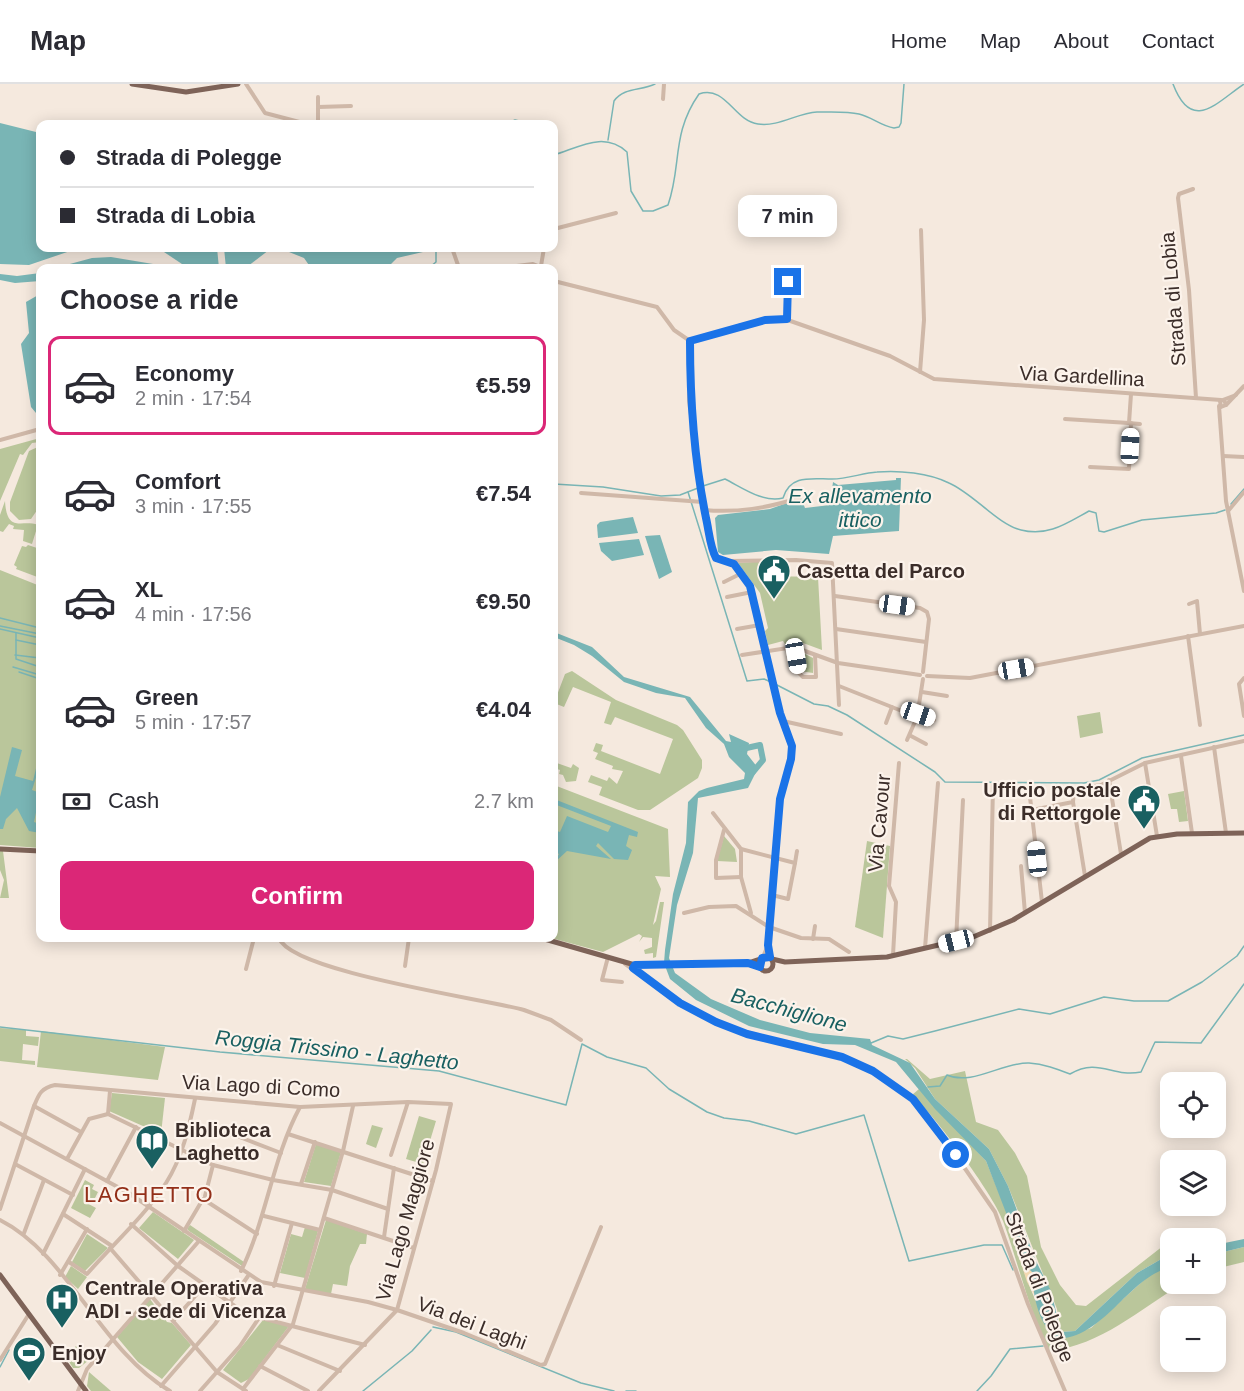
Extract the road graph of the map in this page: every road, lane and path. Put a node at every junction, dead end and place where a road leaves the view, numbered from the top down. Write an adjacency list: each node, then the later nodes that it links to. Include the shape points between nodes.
1 (132, 84): 6 (main road)
2 (187, 84): 6 (street)
3 (234, 84): 6 (main road)
4 (246, 84): 11 (street, via 265,113)
5 (664, 84): 8 (street)
6 (186, 93)
7 (318, 97): 10 (street)
8 (663, 99)
9 (351, 106): 10 (street)
10 (318, 107): 12 (street)
11 (292, 120)
12 (318, 120)
13 (1193, 189): 24 (street, Strada di Lobia, via 1178,198)
14 (616, 213): 15 (street)
15 (558, 228)
16 (921, 230): 21 (street, via 924,320)
17 (787, 267): 19 (street)
18 (558, 282): 20 (street, via 657,307 674,330)
19 (787, 319): 20 (street, via 765,320); 21 (street, via 890,356)
20 (690, 341): 37 (street, via 689,401)
21 (920, 372): 23 (street, Via Gardellina, via 951,381)
22 (1244, 386): 25 (street)
23 (1131, 394): 24 (street, Via Gardellina); 27 (street)
24 (1196, 398): 25 (street, Via Gardellina)
25 (1222, 403): 31 (street)
26 (1065, 419): 27 (street)
27 (1130, 423): 28 (street); 33 (street, via 1129,469)
28 (1140, 424)
29 (36, 430): 30 (street)
30 (0, 440)
31 (1223, 456): 32 (street); 39 (street)
32 (1244, 457)
33 (1090, 467)
34 (1244, 492): 39 (street)
35 (582, 493): 37 (street)
36 (799, 498): 38 (street, via 769,508)
37 (703, 502): 38 (street)
38 (704, 510): 40 (street, via 715,556)
39 (1228, 510): 43 (street)
40 (729, 561): 41 (street); 45 (street, via 831,562)
41 (742, 573): 42 (street); 44 (street)
42 (724, 582)
43 (1244, 591)
44 (752, 592): 46 (street); 48 (street)
45 (836, 596): 50 (street); 54 (street, via 925,610 929,619)
46 (727, 597)
47 (1189, 604): 52 (street, via 1197,601)
48 (760, 625): 51 (street); 56 (street)
49 (1243, 625): 52 (street)
50 (836, 629): 54 (street); 59 (street)
51 (737, 630)
52 (1200, 634): 53 (street)
53 (1188, 636): 60 (street, via 970,678); 72 (street)
54 (926, 642): 60 (street)
55 (795, 647): 56 (street); 58 (street); 58 (street, via 803,677 816,676)
56 (765, 650): 57 (street); 70 (street)
57 (742, 655)
58 (815, 655): 59 (street)
59 (838, 663): 60 (street); 62 (street)
60 (923, 676): 63 (street)
61 (1244, 678): 68 (street, via 1239,684)
62 (839, 686): 65 (street); 66 (street)
63 (922, 692): 64 (street); 67 (street)
64 (946, 696)
65 (839, 705)
66 (892, 707): 67 (street); 71 (street)
67 (918, 716): 69 (street); 74 (street)
68 (1244, 716)
69 (934, 720)
70 (783, 721): 73 (street); 100 (street, via 792,752 781,788)
71 (886, 723)
72 (1200, 725)
73 (841, 734)
74 (910, 736): 75 (street); 77 (street)
75 (907, 740)
76 (1244, 741): 78 (street)
77 (926, 744)
78 (1214, 747): 79 (street); 91 (street)
79 (1181, 756): 81 (street); 93 (street)
80 (900, 763): 122 (street, Via Cavour, via 889,886 896,902)
81 (1145, 763): 82 (street); 94 (street)
82 (1109, 780): 87 (street, via 1074,789); 99 (street)
83 (938, 783): 120 (street)
84 (993, 785): 112 (street)
85 (1030, 797): 88 (street)
86 (963, 800): 114 (street)
87 (1073, 802): 88 (street); 103 (street)
88 (1032, 810): 106 (street)
89 (712, 813): 90 (street)
90 (724, 830): 96 (street); 104 (street, via 716,878)
91 (1226, 833): 92 (main road); 93 (main road)
92 (1244, 833)
93 (1192, 834): 94 (main road)
94 (1157, 837): 99 (main road)
95 (0, 849): 97 (main road)
96 (741, 849): 100 (street); 104 (street)
97 (36, 851)
98 (797, 851): 101 (street)
99 (1121, 854): 103 (main road)
100 (775, 857): 101 (street); 105 (street)
101 (795, 863): 105 (street, via 788,899)
102 (1022, 866): 108 (street)
103 (1085, 876): 106 (main road)
104 (741, 877): 109 (street)
105 (772, 895): 111 (street)
106 (1042, 903): 108 (main road)
107 (684, 913): 109 (street, via 727,905)
108 (1025, 913): 112 (main road)
109 (751, 914): 111 (street)
110 (814, 926): 113 (street)
111 (769, 927): 113 (street); 119 (street)
112 (990, 931): 114 (main road)
113 (813, 939): 121 (street, via 829,939)
114 (956, 941): 120 (main road)
115 (253, 942): 132 (street)
116 (281, 942): 134 (street, via 294,952 334,969 524,1010 551,1020)
117 (408, 942): 129 (street)
118 (555, 942): 123 (main road)
119 (768, 945): 124 (street); 125 (street)
120 (924, 949): 122 (main road)
121 (849, 952)
122 (893, 956): 126 (main road)
123 (609, 957): 128 (main road); 128 (main road); 133 (street, via 602,980)
124 (762, 958): 125 (main road); 127 (main road); 130 (main road)
125 (771, 958): 126 (main road); 131 (main road)
126 (785, 962): 131 (main road)
127 (748, 963): 128 (main road); 130 (main road)
128 (634, 965): 221 (street, Strada di Polegge, via 680,1003 716,1022 747,1034 855,1061 913,1099 995,1212 1032,1315)
129 (405, 966)
130 (760, 967): 131 (main road, via 766,971)
131 (773, 967)
132 (246, 969)
133 (622, 982)
134 (581, 1040)
135 (110, 1091): 136 (street, Via Lago di Como); 139 (street, Via Lago di Como, via 55,1085 39,1093); 142 (street)
136 (195, 1099): 141 (street, Via Lago di Como); 145 (street)
137 (408, 1102): 138 (street, Via Lago di Como); 140 (street, Via Lago di Como); 153 (street)
138 (447, 1102): 162 (street, Via Lago Maggiore, via 452,1109)
139 (34, 1106): 146 (street); 148 (street, Via Lago di Como)
140 (353, 1106): 141 (street, Via Lago di Como); 150 (street)
141 (300, 1107): 147 (street)
142 (108, 1114): 144 (street); 146 (street, via 89,1119)
143 (0, 1123): 148 (street, Via dei Laghi)
144 (136, 1127): 151 (street); 161 (street)
145 (189, 1127): 151 (street); 152 (street, via 237,1136)
146 (81, 1132): 154 (street)
147 (288, 1134): 149 (street); 152 (street)
148 (24, 1136): 154 (street, Via dei Laghi); 155 (street, Via Lago di Como)
149 (315, 1142): 150 (street); 163 (street)
150 (343, 1150): 157 (street); 164 (street)
151 (181, 1151): 156 (street); 167 (street, via 168,1180)
152 (281, 1153): 160 (street)
153 (391, 1155)
154 (67, 1159): 158 (street, Via dei Laghi)
155 (15, 1164): 159 (street); 168 (street, Via Lago di Como)
156 (213, 1165): 160 (street); 166 (street)
157 (394, 1168): 162 (street); 169 (street)
158 (85, 1169): 161 (street, Via dei Laghi); 165 (street)
159 (44, 1180): 165 (street); 180 (street)
160 (273, 1180): 163 (street); 171 (street)
161 (107, 1181): 167 (street, Via dei Laghi)
162 (433, 1182): 185 (street, Via Lago Maggiore)
163 (301, 1184): 164 (street)
164 (332, 1190): 169 (street); 172 (street)
165 (73, 1195): 170 (street)
166 (204, 1197): 179 (street); 181 (street)
167 (149, 1207): 175 (street); 179 (street, Via dei Laghi)
168 (0, 1209)
169 (388, 1209): 182 (street)
170 (63, 1214): 177 (street); 186 (street)
171 (264, 1216): 174 (street); 181 (street)
172 (324, 1218): 178 (street); 182 (street)
173 (2, 1222): 180 (street)
174 (292, 1223): 178 (street); 194 (street)
175 (131, 1224): 184 (street); 188 (street)
176 (601, 1227): 198 (street, Via dei Laghi, via 545,1364)
177 (87, 1230): 184 (street); 187 (street)
178 (320, 1230): 195 (street)
179 (184, 1231): 183 (street, Via dei Laghi)
180 (24, 1233): 186 (street)
181 (257, 1234): 189 (street)
182 (384, 1237): 185 (street)
183 (199, 1241): 188 (street); 189 (street, Via dei Laghi)
184 (111, 1247): 187 (street, via 87,1274); 196 (street)
185 (414, 1248): 198 (street, Via Lago Maggiore)
186 (43, 1254): 191 (street)
187 (69, 1262): 191 (street)
188 (178, 1266): 193 (street); 196 (street)
189 (242, 1271): 192 (street, Via dei Laghi)
190 (0, 1275): 199 (main road)
191 (60, 1275): 203 (street)
192 (248, 1276): 194 (street, Via dei Laghi); 197 (street)
193 (205, 1285): 197 (street); 201 (street)
194 (274, 1286): 195 (street, Via dei Laghi)
195 (303, 1292): 198 (street, Via dei Laghi); 202 (street)
196 (151, 1296): 201 (street); 203 (street)
197 (230, 1303): 200 (street); 206 (street)
198 (397, 1310): 205 (street, Via Lago Maggiore)
199 (29, 1314): 207 (street); 212 (main road)
200 (259, 1318): 202 (street); 211 (street)
201 (173, 1321): 206 (street)
202 (293, 1324): 204 (street); 205 (street)
203 (113, 1339): 209 (street); 213 (street)
204 (277, 1345): 208 (street); 210 (street)
205 (366, 1345): 210 (street, Via Lago Maggiore)
206 (196, 1347): 211 (street); 213 (street)
207 (0, 1360)
208 (260, 1366): 215 (street); 219 (street)
209 (87, 1369): 212 (street); 214 (street)
210 (340, 1371): 220 (street, Via Lago Maggiore)
211 (217, 1372): 215 (street); 218 (street)
212 (72, 1374): 214 (main road)
213 (161, 1386): 217 (street)
214 (80, 1388): 216 (main road)
215 (244, 1390)
216 (86, 1391)
217 (168, 1391)
218 (200, 1391)
219 (308, 1391)
220 (319, 1391)
221 (1065, 1391)

